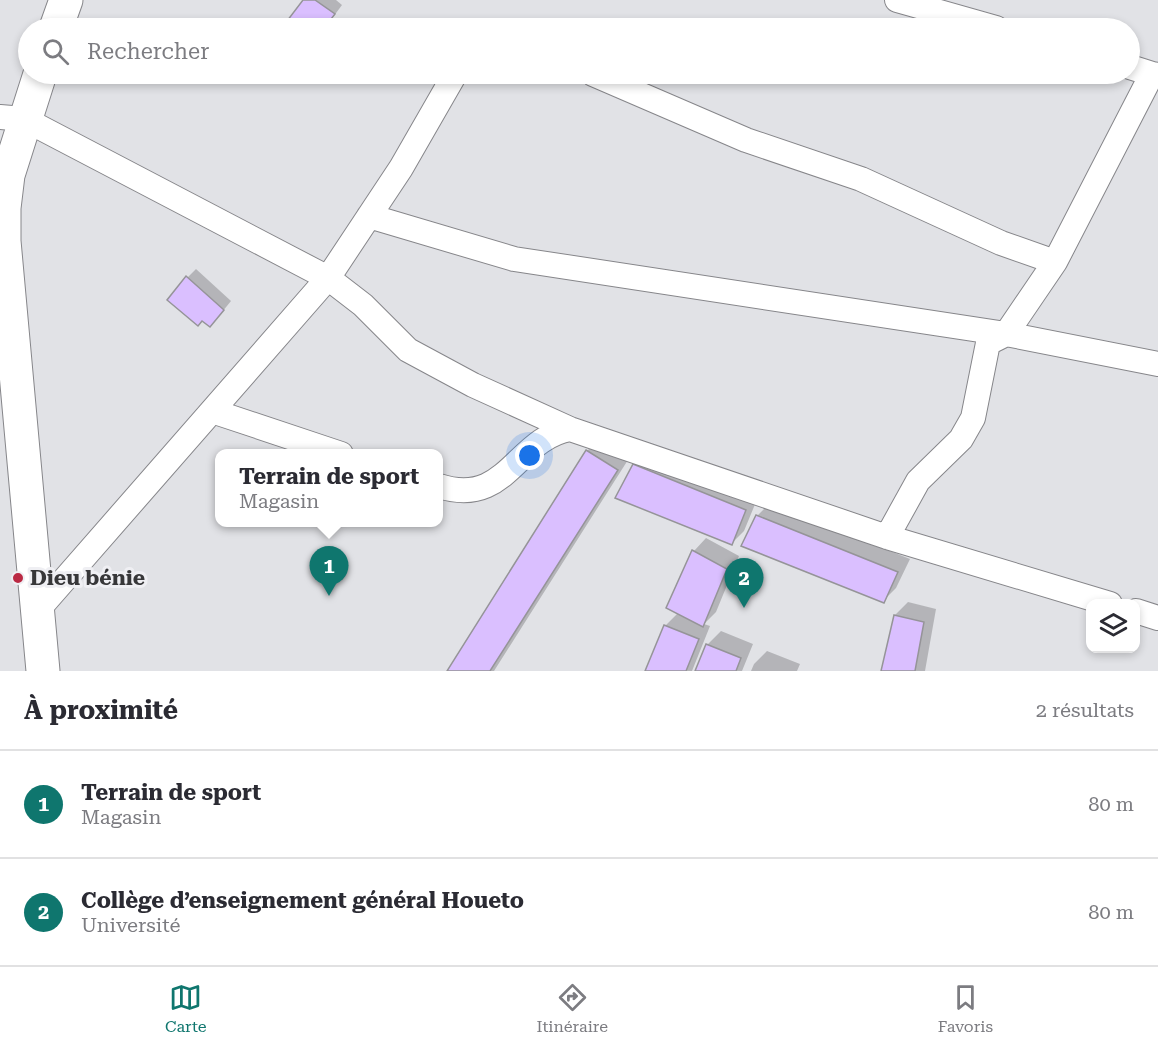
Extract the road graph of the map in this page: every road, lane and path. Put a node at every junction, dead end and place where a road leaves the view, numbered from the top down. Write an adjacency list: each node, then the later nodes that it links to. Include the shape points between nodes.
1 (66, 0): 3 (street)
2 (897, 0): 4 (street)
3 (60, 18)
4 (961, 18)
5 (1140, 70): 6 (street)
6 (1155, 75): 12 (street)
7 (34, 84): 10 (street)
8 (449, 84): 11 (street)
9 (616, 84): 12 (street, via 746,140 861,179 1001,243)
10 (12, 118): 13 (street); 14 (street, via 4,208)
11 (369, 216): 13 (street); 15 (street, via 514,259)
12 (1055, 262): 15 (street)
13 (328, 278): 17 (street); 18 (street, via 408,350 472,385)
14 (5, 298): 23 (street)
15 (1006, 334): 16 (street); 21 (street, via 987,343 973,418 961,439 918,481)
16 (1158, 364)
17 (212, 411): 19 (street); 23 (street)
18 (570, 429): 20 (street, via 554,432 495,482 474,491); 21 (street)
19 (329, 449)
20 (443, 488)
21 (887, 537): 22 (street)
22 (1096, 599)
23 (37, 611): 26 (street)
24 (1140, 612): 25 (street)
25 (1158, 618)
26 (43, 671)

